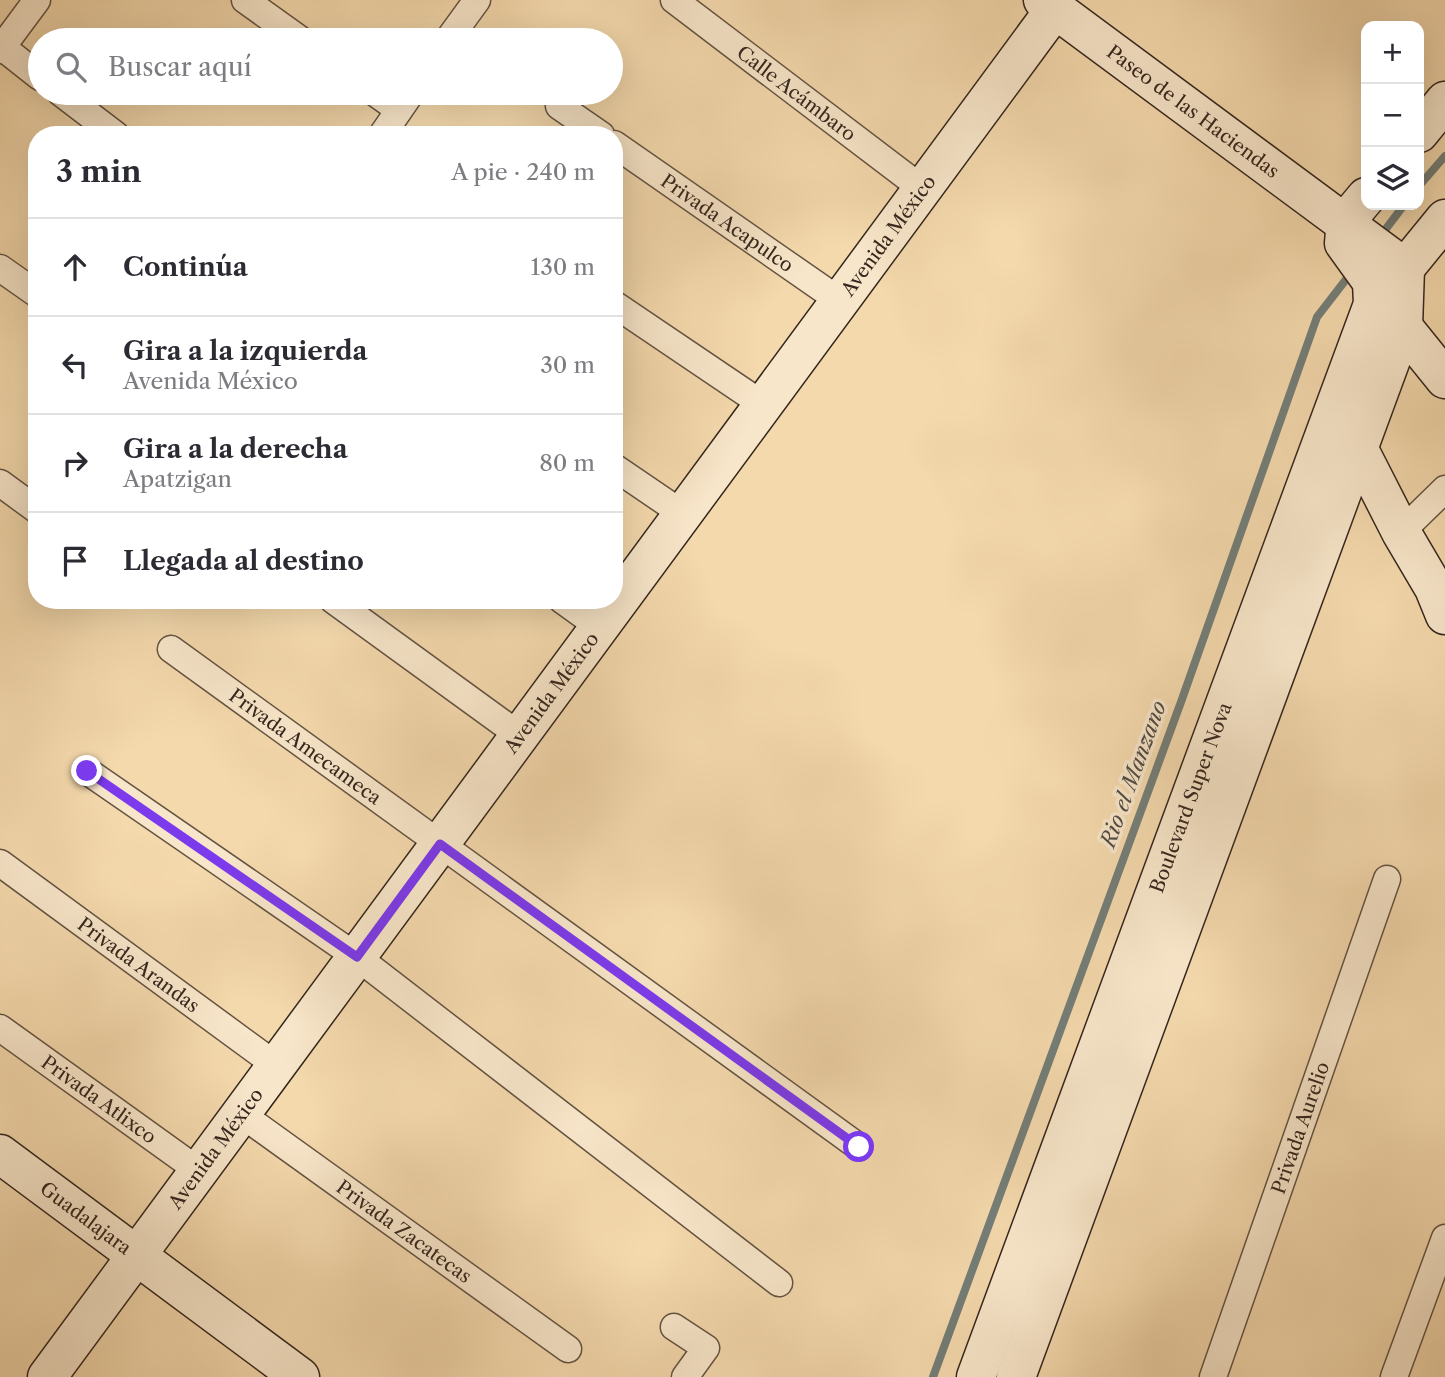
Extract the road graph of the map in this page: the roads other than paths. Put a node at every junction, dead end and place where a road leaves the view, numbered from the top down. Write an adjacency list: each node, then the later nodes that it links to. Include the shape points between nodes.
1 (37, 0): 8 (street)
2 (245, 0): 6 (street)
3 (477, 0): 7 (street)
4 (674, 0): 19 (street, Calle Acámbaro)
5 (1049, 5): 19 (street, Avenida México); 20 (street, Paseo de las Haciendas)
6 (285, 28)
7 (457, 28)
8 (1, 49): 9 (street)
9 (28, 68)
10 (1445, 101): 17 (street)
11 (77, 105): 14 (street)
12 (402, 105): 15 (street)
13 (559, 106): 16 (street)
14 (104, 126)
15 (388, 126)
16 (588, 126)
17 (1424, 127)
18 (623, 150): 25 (street, Privada Acapulco)
19 (920, 187): 25 (street, Avenida México)
20 (1356, 216): 22 (street); 26 (street, via 1344,243 1371,282)
21 (1445, 219): 22 (street)
22 (1397, 261): 28 (street, Boulevard Super Nova)
23 (0, 268): 24 (street)
24 (28, 288)
25 (840, 301): 31 (street, Avenida México)
26 (1373, 303): 28 (street); 30 (street, Boulevard Super Nova)
27 (623, 310): 31 (street)
28 (1402, 327): 29 (street); 32 (street, Boulevard Super Nova)
29 (1445, 379)
30 (1335, 404): 32 (street); 63 (street, Boulevard Super Nova)
31 (765, 406): 37 (street, Avenida México)
32 (1358, 446): 38 (street); 64 (street, Boulevard Super Nova)
33 (623, 473): 37 (street)
34 (0, 483): 36 (street)
35 (1445, 489): 38 (street)
36 (28, 503)
37 (683, 514): 39 (street, Avenida México)
38 (1401, 532): 43 (street)
39 (623, 593)
40 (345, 609): 46 (street)
41 (574, 609): 44 (street)
42 (611, 609): 44 (street, Avenida México)
43 (1445, 615)
44 (598, 626): 46 (street, Avenida México)
45 (171, 649): 48 (street, Privada Amecameca)
46 (519, 735): 48 (street, Avenida México)
47 (87, 771): 51 (street)
48 (440, 844): 51 (street, Avenida México); 55 (street, Privada Amecameca)
49 (0, 863): 53 (street, Privada Arandas)
50 (1387, 879): 68 (street, Privada Aurelio)
51 (357, 957): 53 (street, Avenida México); 60 (street)
52 (0, 1028): 57 (street, Privada Atlixco)
53 (277, 1066): 54 (street, Avenida México)
54 (241, 1114): 57 (street, Avenida México); 62 (street, Privada Zacatecas)
55 (859, 1147)
56 (0, 1154): 59 (street, Guadalajara)
57 (200, 1171): 59 (street, Avenida México)
58 (1445, 1238): 69 (street)
59 (136, 1256): 65 (street, Avenida México); 66 (street, Guadalajara)
60 (779, 1283)
61 (674, 1327): 67 (street, via 706,1348)
62 (568, 1349)
63 (980, 1366): 64 (street)
64 (1026, 1374)
65 (47, 1377)
66 (300, 1377)
67 (685, 1377)
68 (1213, 1377)
69 (1394, 1377)

